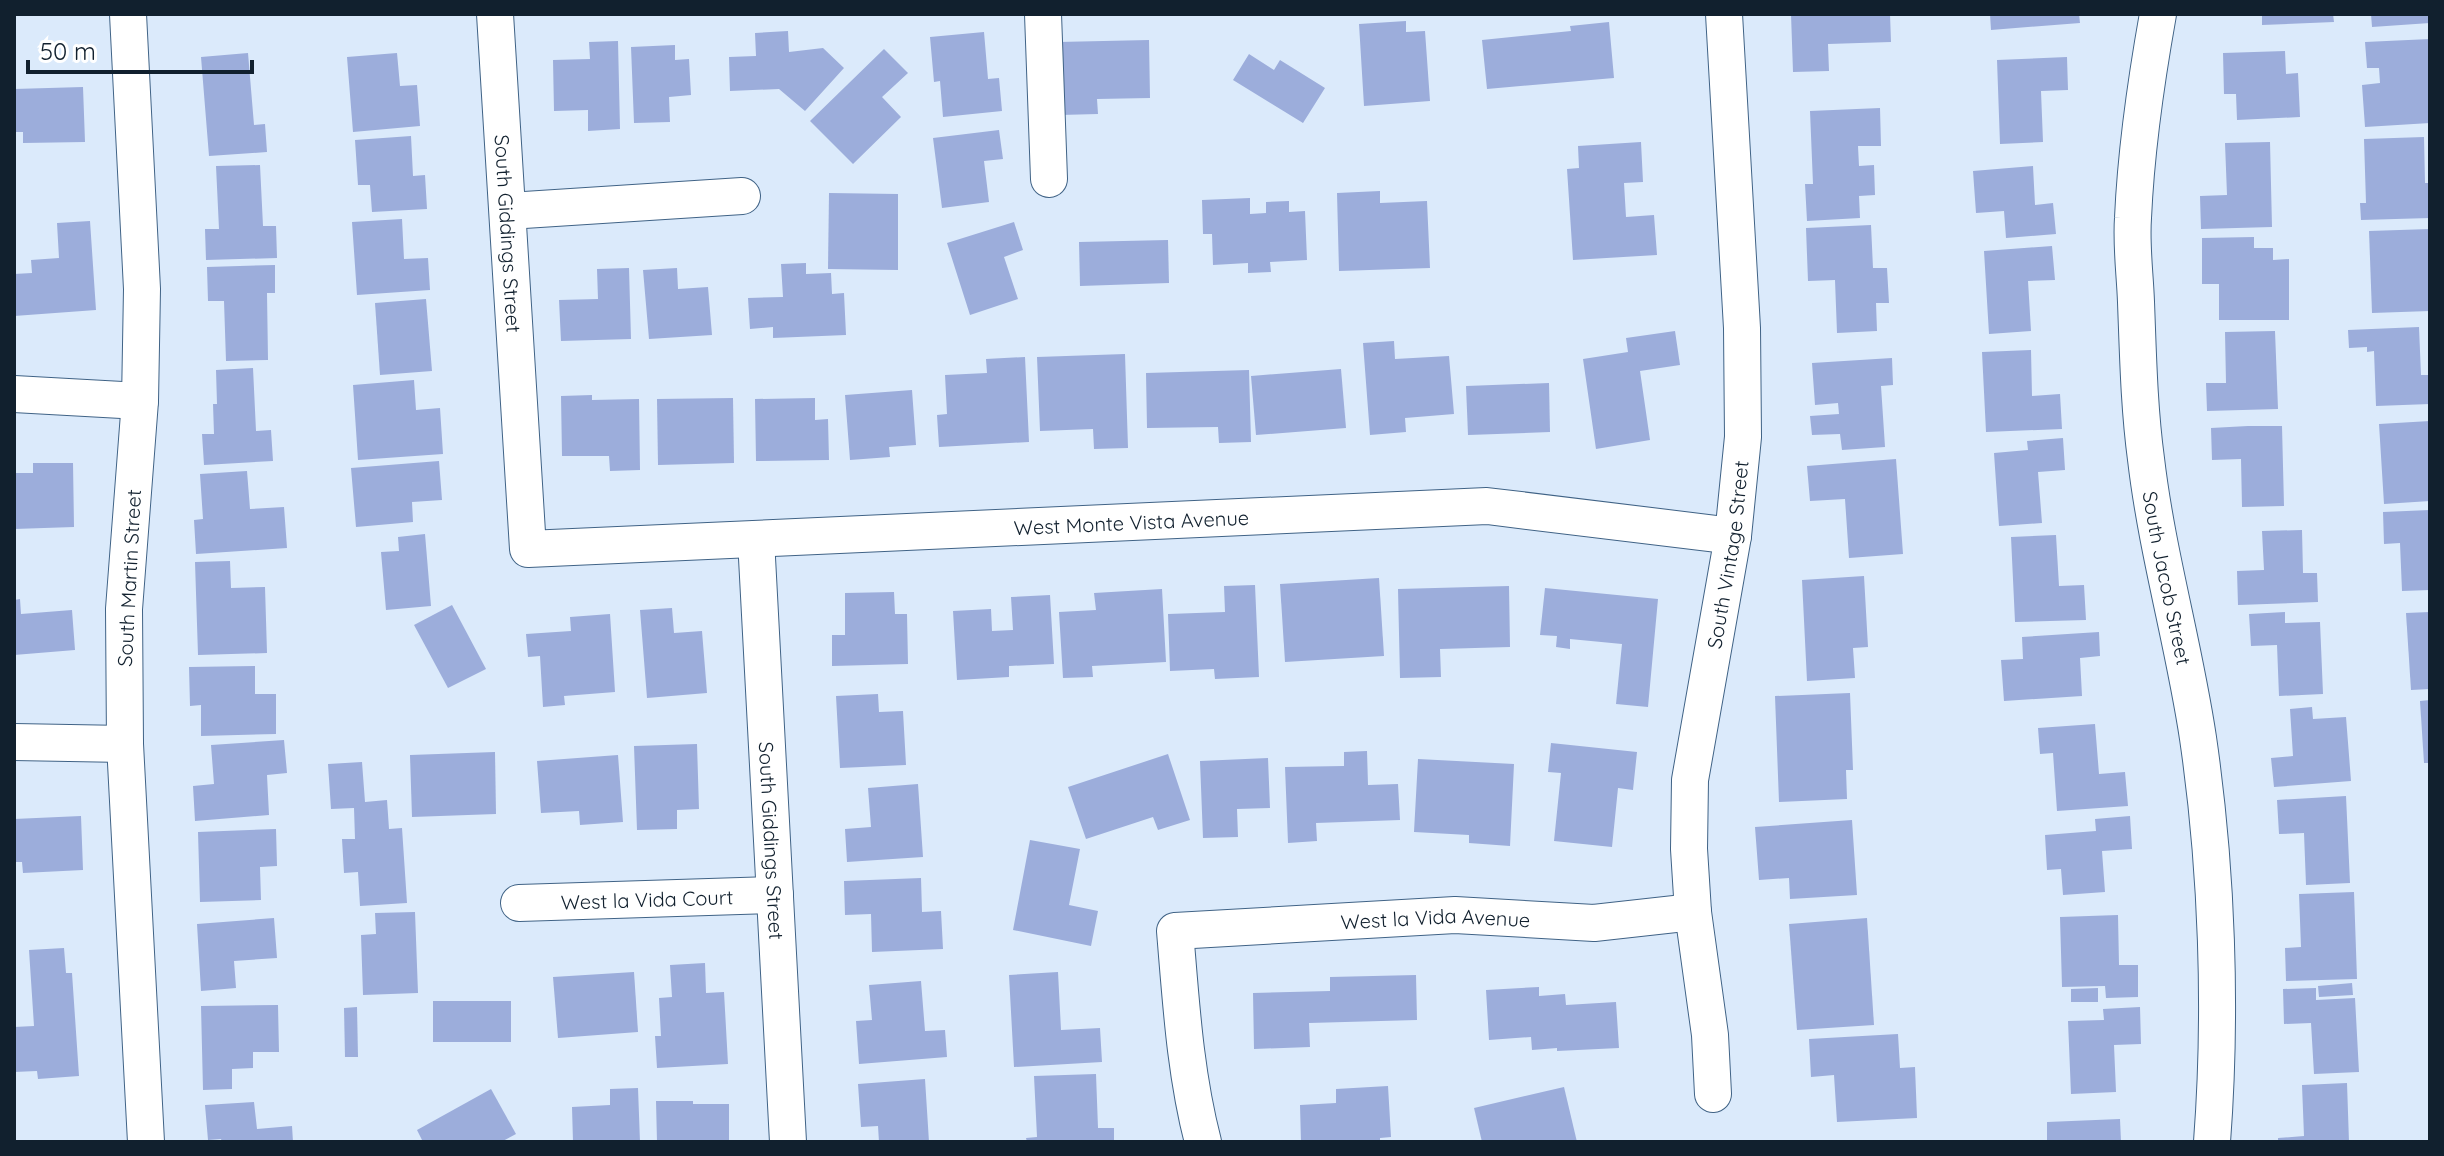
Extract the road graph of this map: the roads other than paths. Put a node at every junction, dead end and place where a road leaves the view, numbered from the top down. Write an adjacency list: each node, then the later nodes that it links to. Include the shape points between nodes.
1 (128, 14): 10 (street, South Martin Street, via 142,289)
2 (495, 14): 8 (street, South Giddings Street)
3 (1043, 14): 6 (street)
4 (1724, 14): 11 (street, South Vintage Street, via 1742,328 1743,437)
5 (2158, 14): 23 (street, South Jacob Street, via 2133,219 2138,369 2159,545 2198,739 2211,855 2217,1081)
6 (1049, 179)
7 (742, 196): 8 (street)
8 (508, 211): 13 (street, South Giddings Street)
9 (14, 394): 10 (street)
10 (140, 401): 15 (street, South Martin Street, via 124,609)
11 (1733, 536): 12 (street, West Monte Vista Avenue, via 1487,506); 18 (street, South Vintage Street, via 1690,780)
12 (756, 539): 13 (street, West Monte Vista Avenue); 16 (street, South Giddings Street)
13 (528, 549)
14 (14, 742): 15 (street)
15 (125, 744): 20 (street, South Martin Street)
16 (775, 895): 17 (street, West la Vida Court); 21 (street, South Giddings Street)
17 (519, 903)
18 (1693, 912): 19 (street, South Vintage Street); 22 (street, West la Vida Avenue, via 1594,923 1455,915 1175,931 1184,1034)
19 (1713, 1094)
20 (146, 1142)
21 (788, 1142)
22 (1203, 1142)
23 (2212, 1142)

